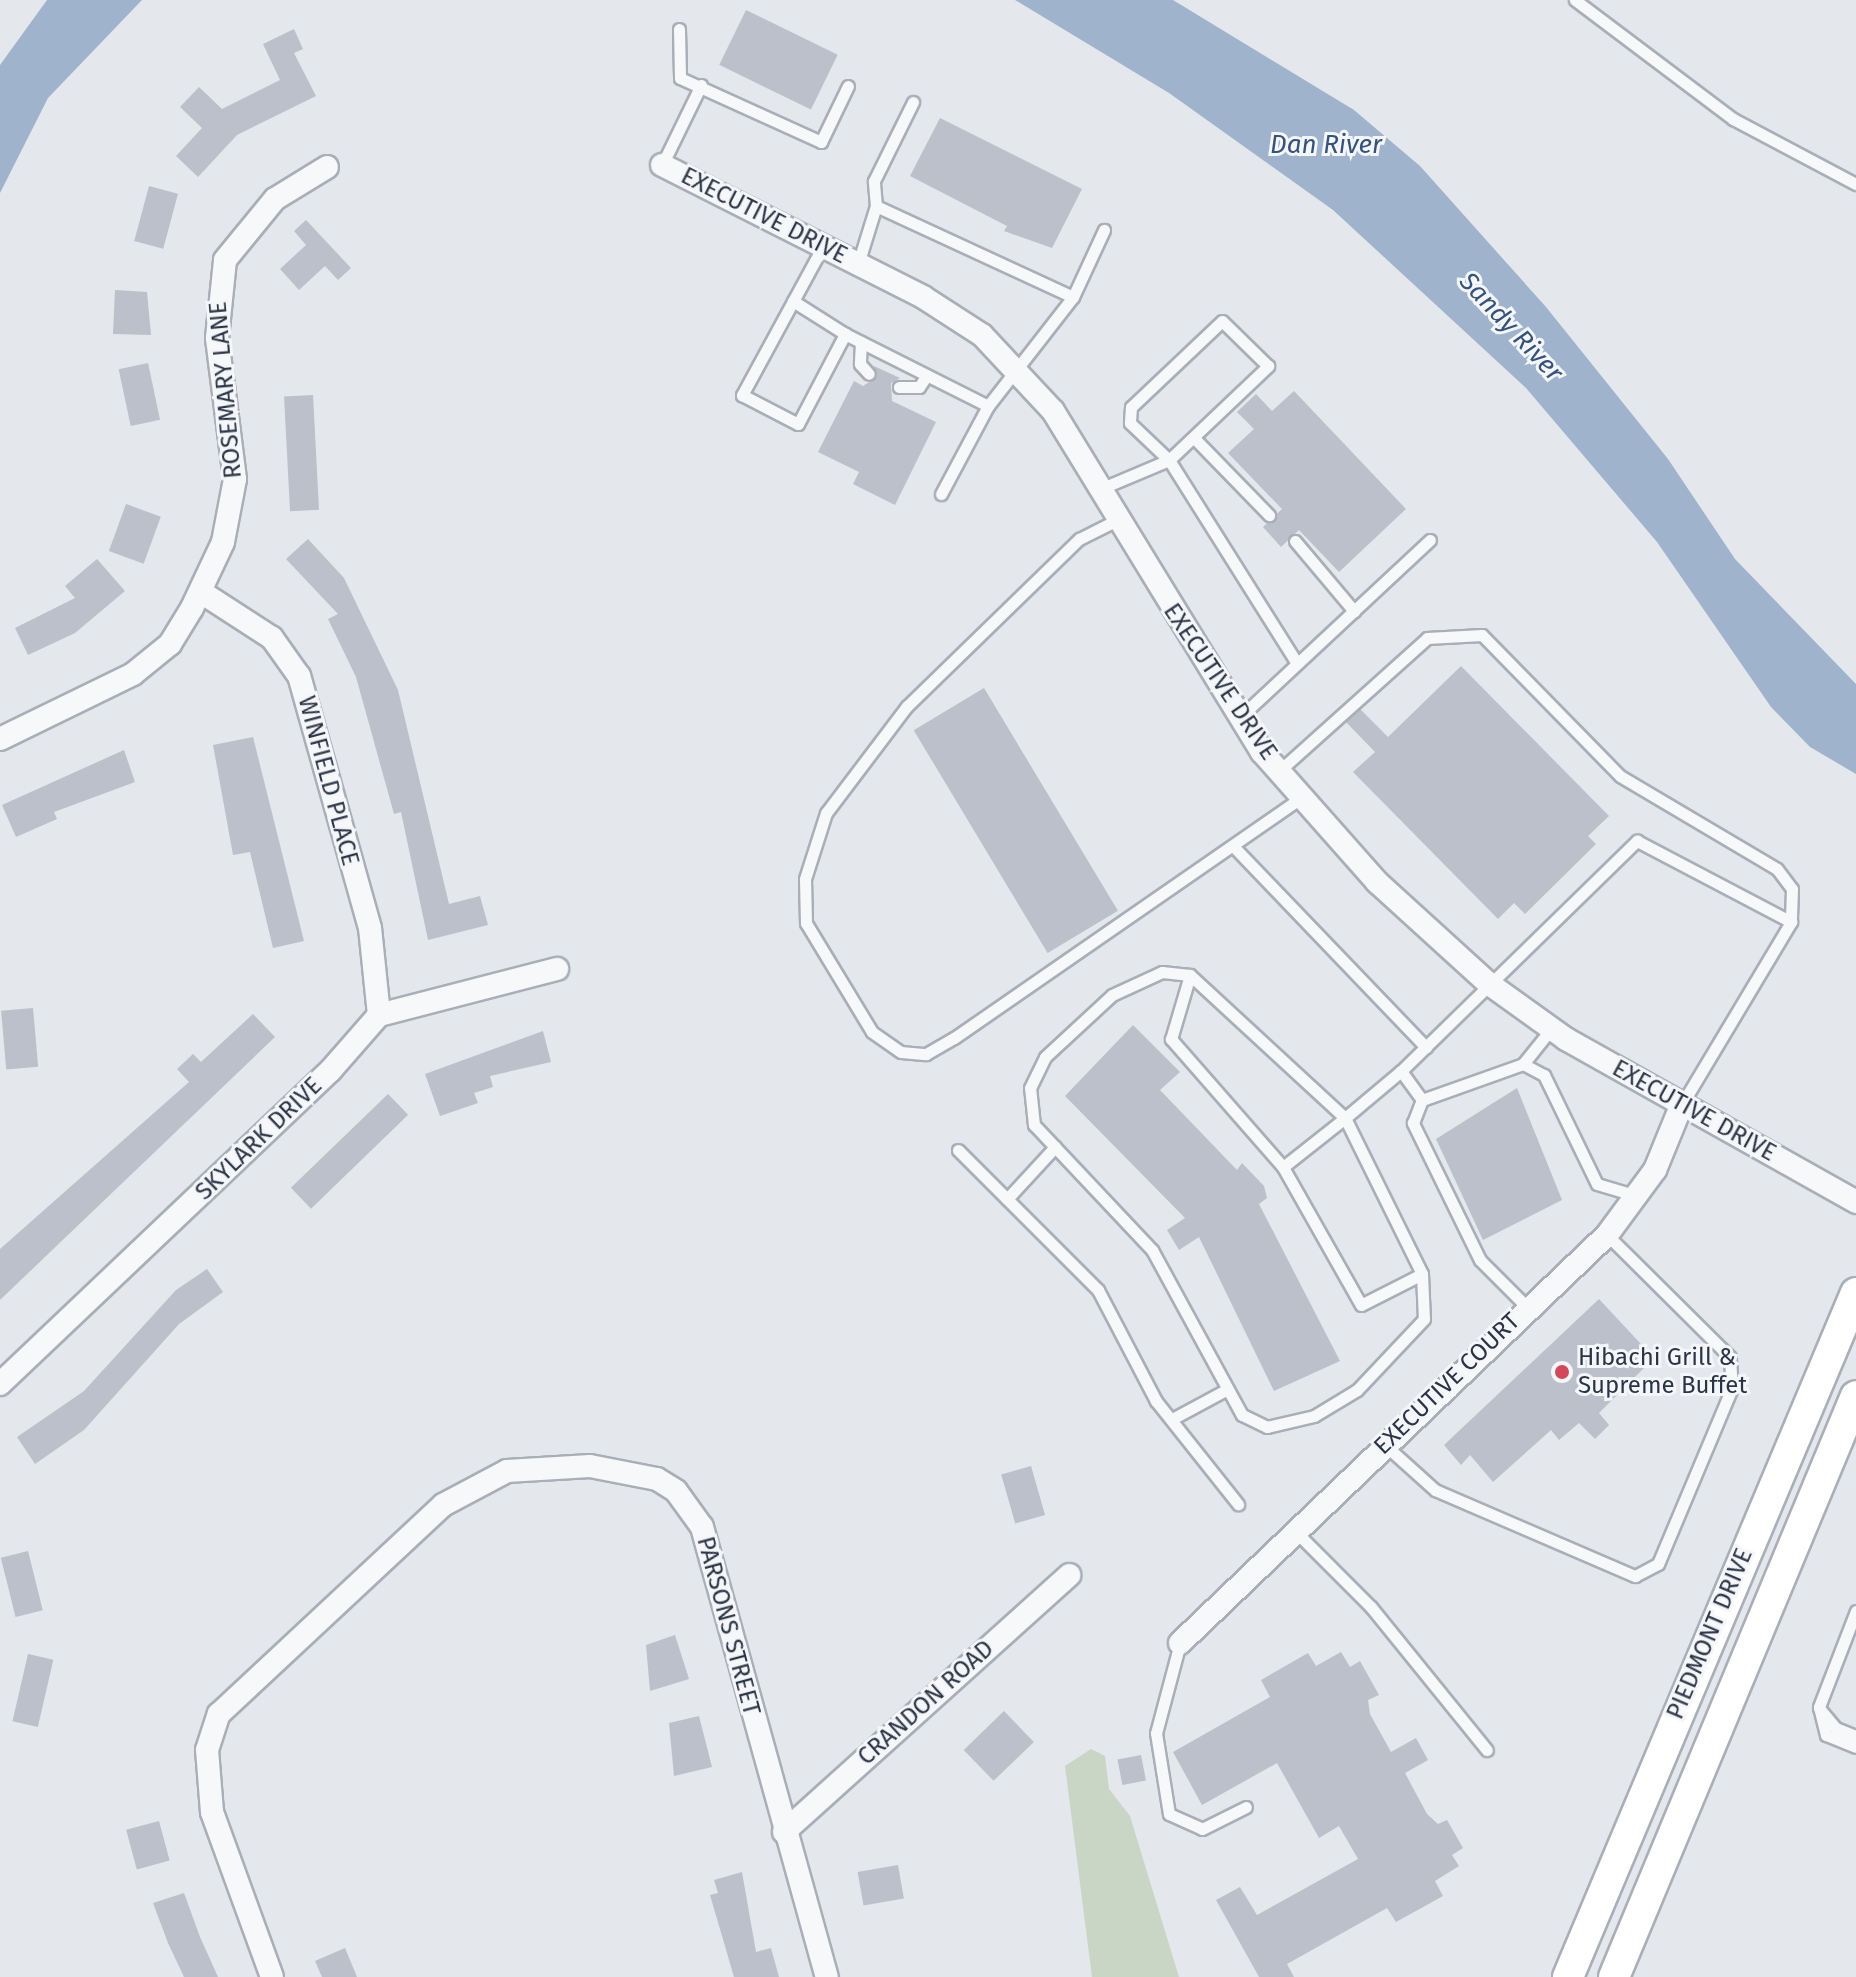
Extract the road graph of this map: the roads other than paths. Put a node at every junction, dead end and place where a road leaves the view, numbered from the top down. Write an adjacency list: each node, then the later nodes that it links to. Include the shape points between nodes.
1 (1575, 0): 8 (lane, via 1733,119)
2 (679, 29): 3 (lane, via 680,78)
3 (701, 85): 4 (lane, via 821,142); 6 (lane)
4 (848, 86)
5 (913, 102): 9 (lane, via 874,181)
6 (662, 165): 11 (street, EXECUTIVE DRIVE)
7 (327, 167): 30 (street, ROSEMARY LANE, via 275,199 225,260 217,338 235,479 231,515)
8 (1856, 184)
9 (876, 206): 12 (lane); 13 (lane)
10 (1104, 230): 13 (lane)
11 (823, 246): 12 (street, EXECUTIVE DRIVE); 14 (lane)
12 (858, 264): 17 (street, EXECUTIVE DRIVE, via 982,335)
13 (1073, 297): 17 (lane)
14 (793, 301): 15 (lane); 15 (lane, via 742,395 798,424)
15 (845, 334): 16 (lane)
16 (861, 342): 18 (lane, via 860,364); 19 (lane)
17 (1019, 368): 21 (lane); 24 (street, EXECUTIVE DRIVE)
18 (869, 374)
19 (927, 375): 20 (lane, via 919,387); 21 (lane)
20 (899, 387)
21 (988, 406): 25 (lane)
22 (1196, 440): 23 (lane); 23 (lane, via 1268,366 1222,321 1131,407 1130,423); 26 (lane)
23 (1169, 460): 24 (lane); 32 (lane)
24 (1099, 489): 27 (street, EXECUTIVE DRIVE)
25 (941, 494)
26 (1269, 515)
27 (1117, 520): 33 (street, EXECUTIVE DRIVE); 37 (lane, via 1079,539 907,706 826,813 805,879 806,923 872,1032 901,1052 926,1054)
28 (1430, 540): 31 (lane)
29 (1295, 541): 31 (lane)
30 (201, 592): 34 (street, ROSEMARY LANE, via 170,644 133,674); 42 (street, WINFIELD PLACE, via 272,638 299,676 370,928)
31 (1354, 611): 32 (lane)
32 (1295, 660): 33 (lane)
33 (1239, 719): 35 (street, EXECUTIVE DRIVE)
34 (0, 739)
35 (1279, 771): 36 (street, EXECUTIVE DRIVE); 38 (lane, via 1427,638 1482,635 1620,776 1777,869 1792,889)
36 (1302, 797): 37 (lane); 41 (street, EXECUTIVE DRIVE, via 1377,882)
37 (1233, 846): 44 (lane)
38 (1791, 922): 41 (lane, via 1637,841); 48 (lane)
39 (557, 969): 42 (street)
40 (1190, 975): 49 (lane); 50 (lane, via 1162,972 1112,995 1045,1057 1030,1088 1034,1125); 52 (lane, via 1171,1039)
41 (1488, 983): 43 (street, EXECUTIVE DRIVE); 44 (lane)
42 (379, 1015): 60 (street, SKYLARK DRIVE, via 330,1071)
43 (1551, 1029): 45 (lane); 48 (street, EXECUTIVE DRIVE)
44 (1426, 1047): 46 (lane)
45 (1523, 1064): 47 (lane); 53 (lane, via 1544,1075 1597,1184)
46 (1401, 1071): 47 (lane); 49 (lane)
47 (1422, 1100): 59 (lane, via 1413,1123 1480,1260)
48 (1682, 1104): 53 (street, EXECUTIVE COURT); 55 (street, EXECUTIVE DRIVE)
49 (1345, 1118): 52 (lane); 57 (lane)
50 (1055, 1147): 54 (lane); 61 (lane, via 1152,1250)
51 (958, 1150): 54 (lane)
52 (1283, 1167): 57 (lane, via 1361,1305)
53 (1638, 1197): 56 (street, EXECUTIVE COURT)
54 (1007, 1199): 63 (lane, via 1098,1290)
55 (1856, 1202)
56 (1607, 1235): 59 (street, EXECUTIVE COURT); 64 (lane, via 1730,1357 1732,1388 1658,1564 1635,1576 1435,1490)
57 (1422, 1274): 61 (lane, via 1424,1319 1357,1390 1314,1416 1267,1427 1242,1415)
58 (1856, 1293): 78 (main road, PIEDMONT DRIVE)
59 (1527, 1307): 64 (street, EXECUTIVE COURT)
60 (0, 1384)
61 (1224, 1391): 63 (lane)
62 (1856, 1396): 79 (main road, PIEDMONT DRIVE)
63 (1172, 1419): 65 (lane)
64 (1385, 1445): 66 (street, EXECUTIVE COURT)
65 (1238, 1504)
66 (1294, 1530): 69 (street, EXECUTIVE COURT); 73 (lane, via 1371,1607)
67 (1069, 1575): 75 (street, CRANDON ROAD)
68 (1856, 1611): 70 (lane)
69 (1180, 1643): 74 (lane, via 1156,1733 1169,1814 1202,1829)
70 (1819, 1707): 71 (lane, via 1836,1728); 72 (lane, via 1826,1735)
71 (1856, 1736)
72 (1856, 1747)
73 (1487, 1750)
74 (1246, 1807)
75 (784, 1832): 76 (street, PARSONS STREET, via 702,1527 676,1491 636,1471 543,1467 473,1486 420,1524 219,1714 207,1750 212,1812); 77 (street, PARSONS STREET)
76 (272, 1977)
77 (827, 1977)
78 (1568, 1977)
79 (1614, 1977)

